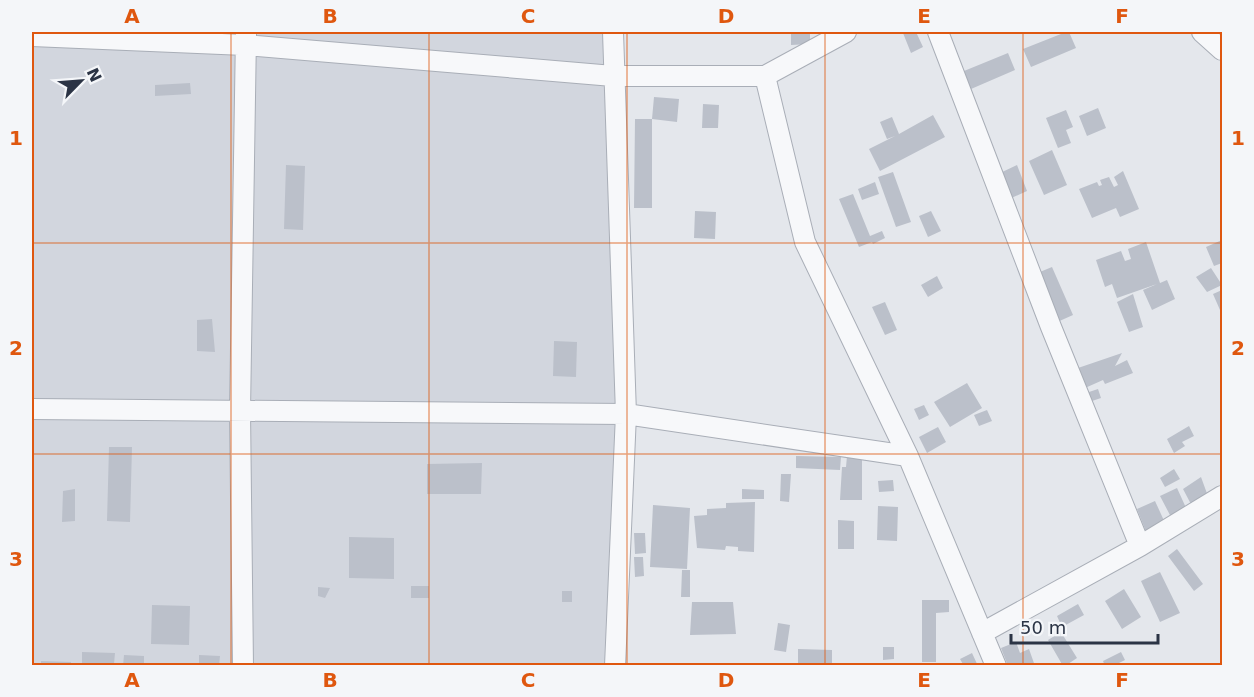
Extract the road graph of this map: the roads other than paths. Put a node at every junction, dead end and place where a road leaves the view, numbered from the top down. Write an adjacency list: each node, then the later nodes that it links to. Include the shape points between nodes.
1 (613, 32): 8 (street)
2 (846, 32): 9 (street)
3 (938, 32): 15 (street)
4 (1202, 32): 7 (street)
5 (32, 36): 6 (street)
6 (246, 38): 8 (street); 11 (street)
7 (1222, 50)
8 (613, 76): 9 (street); 12 (street)
9 (765, 76): 13 (street, via 805,242)
10 (32, 409): 11 (street)
11 (240, 411): 12 (street); 17 (street)
12 (626, 414): 13 (street); 18 (street)
13 (908, 456): 16 (street)
14 (1222, 496): 15 (street)
15 (1140, 546): 16 (street)
16 (982, 633): 19 (street)
17 (243, 666)
18 (615, 666)
19 (996, 666)

